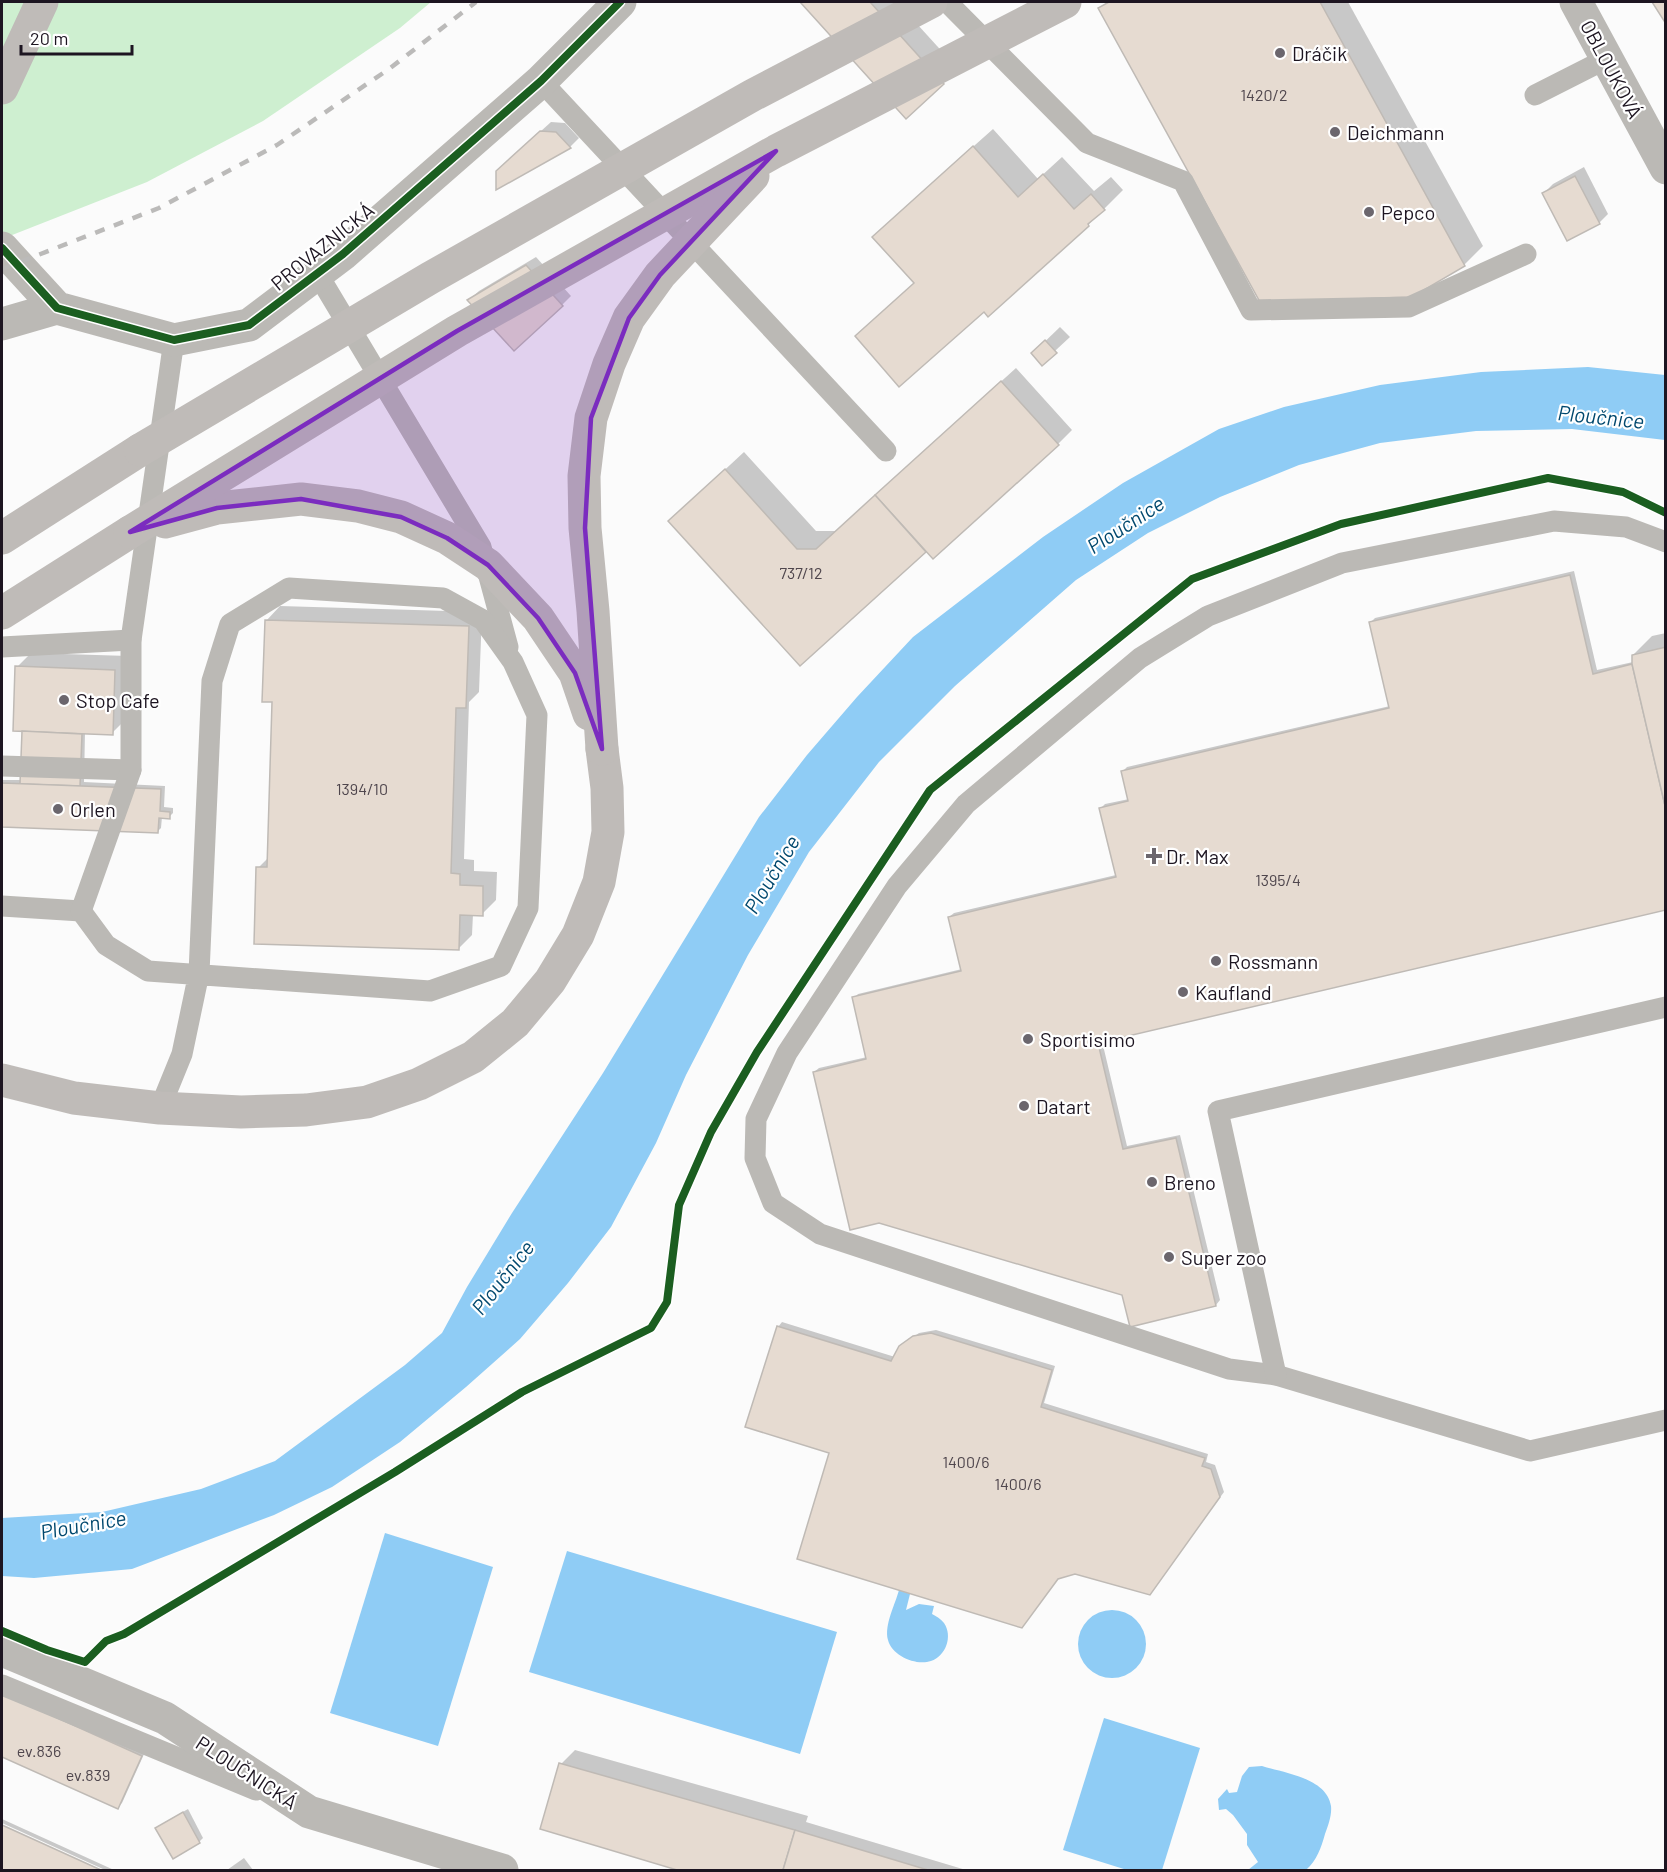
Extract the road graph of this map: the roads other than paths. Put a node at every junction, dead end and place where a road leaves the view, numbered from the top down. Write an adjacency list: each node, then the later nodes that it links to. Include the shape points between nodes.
1 (42, 2): 9 (main road)
2 (620, 2): 8 (street, PROVAZNICKÁ)
3 (931, 2): 21 (main road, bridge, via 753,95 430,278 140,450)
4 (947, 2): 14 (lane, via 1087,143 1184,181 1251,310 1409,307)
5 (1065, 2): 11 (main road, bridge)
6 (1576, 2): 7 (street, OBLOUKOVÁ)
7 (1606, 59): 10 (lane); 12 (street, OBLOUKOVÁ)
8 (541, 81): 15 (street, PROVAZNICKÁ); 19 (lane)
9 (2, 88)
10 (1535, 95)
11 (776, 152): 20 (main road, bridge, via 457,331); 27 (main road, bridge, via 660,274 629,318 591,418 584,476 585,528)
12 (1665, 168)
13 (2, 248): 16 (street)
14 (1526, 254)
15 (318, 273): 18 (street, PROVAZNICKÁ, via 249,325); 26 (lane, via 482,547)
16 (57, 308): 17 (street); 18 (street, PROVAZNICKÁ)
17 (2, 324)
18 (174, 340): 24 (lane)
19 (886, 451)
20 (130, 532): 23 (main road); 27 (main road, bridge, via 217,508 301,499 390,514 447,538 488,565 538,618 575,673)
21 (2, 538)
22 (1665, 542): 36 (lane, via 1626,527 1554,521 1342,563 1208,616 1140,658 966,804 897,886 787,1053 756,1119 755,1158 773,1203 820,1234 1229,1369)
23 (2, 613)
24 (132, 640): 25 (lane); 29 (lane)
25 (2, 647)
26 (511, 660): 32 (lane, via 537,715 528,908 501,966 430,991); 32 (lane, via 483,620 443,598 289,588 230,624 212,681)
27 (602, 749): 35 (main road, via 608,788 608,832 599,882 578,935 550,981 515,1023 473,1057 419,1084 367,1102 306,1110 241,1112)
28 (2, 765): 29 (lane)
29 (131, 770): 31 (lane)
30 (2, 906): 31 (lane)
31 (81, 911): 32 (lane, via 106,945 148,971)
32 (199, 973): 35 (lane, via 182,1054)
33 (1665, 1007): 36 (lane, via 1218,1111)
34 (2, 1080): 35 (main road, via 74,1098)
35 (160, 1107)
36 (1276, 1375): 37 (lane, via 1530,1451)
37 (1665, 1420)
38 (2, 1650): 40 (street, PLOUČNICKÁ, via 165,1718)
39 (2, 1685): 40 (lane)
40 (309, 1812): 41 (street, PLOUČNICKÁ)
41 (502, 1870)

